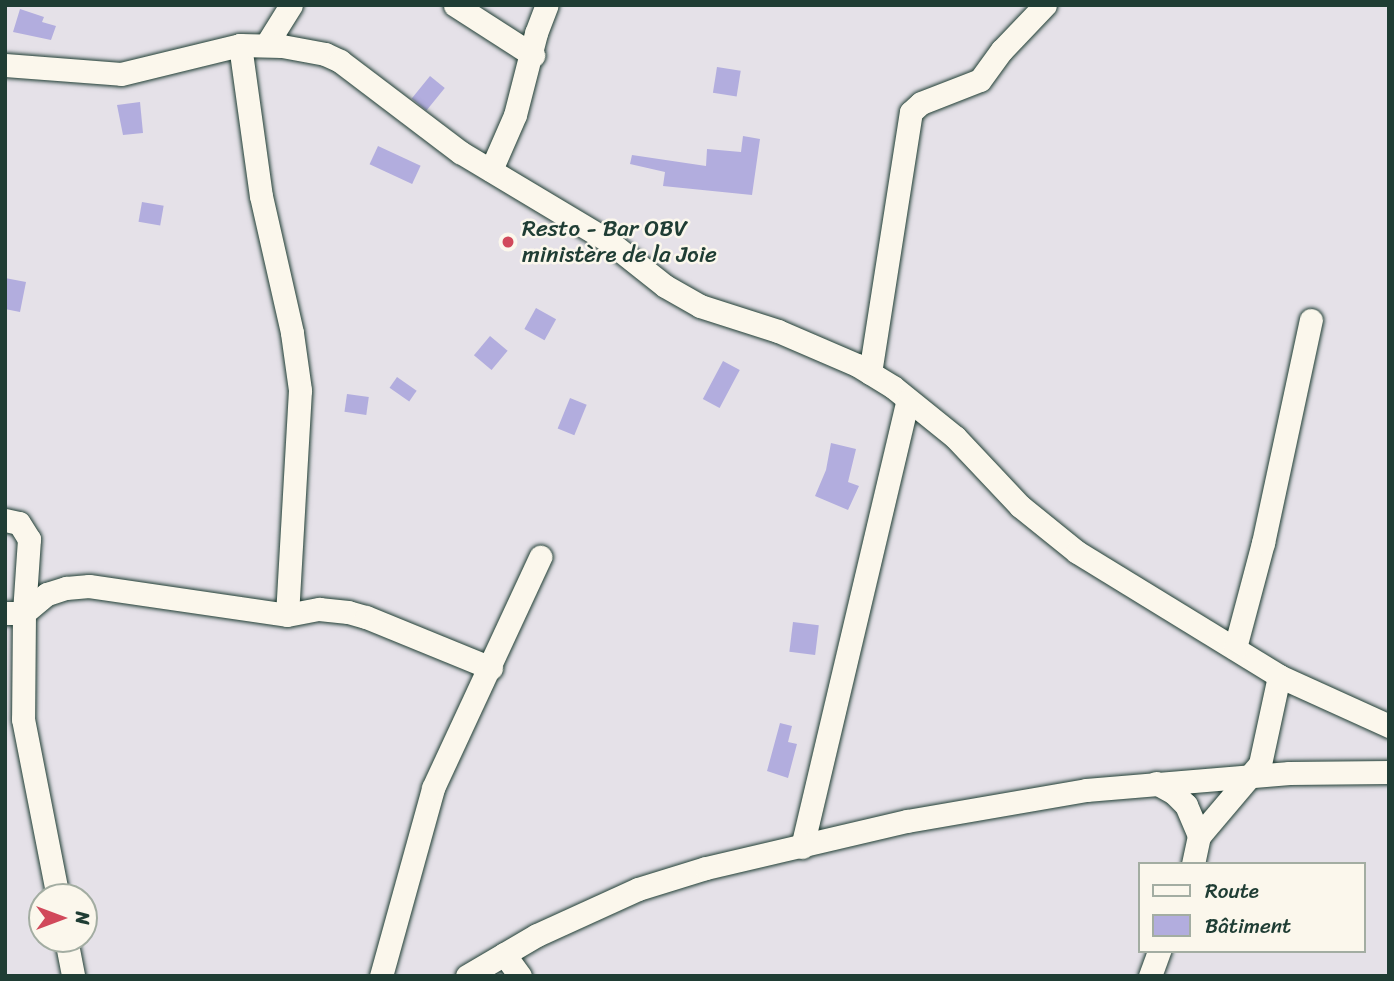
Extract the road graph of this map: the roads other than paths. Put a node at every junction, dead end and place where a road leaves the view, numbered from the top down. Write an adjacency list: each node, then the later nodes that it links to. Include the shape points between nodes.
1 (291, 5): 6 (street)
2 (455, 5): 7 (street)
3 (547, 5): 7 (street)
4 (1045, 5): 11 (street, via 980,80 921,103 911,112)
5 (240, 45): 6 (street); 8 (street, via 121,74); 16 (street, via 261,196 300,390)
6 (267, 45): 9 (street, via 325,54 340,61 460,152)
7 (533, 55): 9 (street, via 515,115)
8 (5, 65)
9 (491, 170): 11 (street, via 607,240 665,286 700,306 778,331)
10 (1311, 320): 17 (street)
11 (870, 373): 12 (street)
12 (908, 400): 17 (street, via 955,437 1020,506 1077,552); 26 (street)
13 (5, 520): 15 (street, via 19,523 29,539)
14 (540, 557): 18 (street)
15 (14, 613): 16 (street, via 66,587 89,586); 20 (street)
16 (287, 615): 18 (street, via 319,609 366,617)
17 (1236, 648): 19 (street)
18 (491, 668): 33 (street, via 433,788)
19 (1279, 676): 21 (street); 23 (street, via 1260,764)
20 (14, 719): 28 (street)
21 (1389, 726)
22 (1389, 772): 23 (street)
23 (1251, 776): 24 (street); 25 (street)
24 (1156, 783): 25 (street, via 1186,805); 26 (street, via 1086,790 906,821)
25 (1199, 836): 27 (street)
26 (802, 846): 31 (street, via 638,889)
27 (1193, 862)
28 (55, 883)
29 (69, 953): 32 (street)
30 (1158, 953): 36 (street)
31 (504, 954): 34 (street); 35 (street)
32 (73, 976)
33 (381, 976)
34 (467, 976)
35 (520, 976)
36 (1150, 976)

